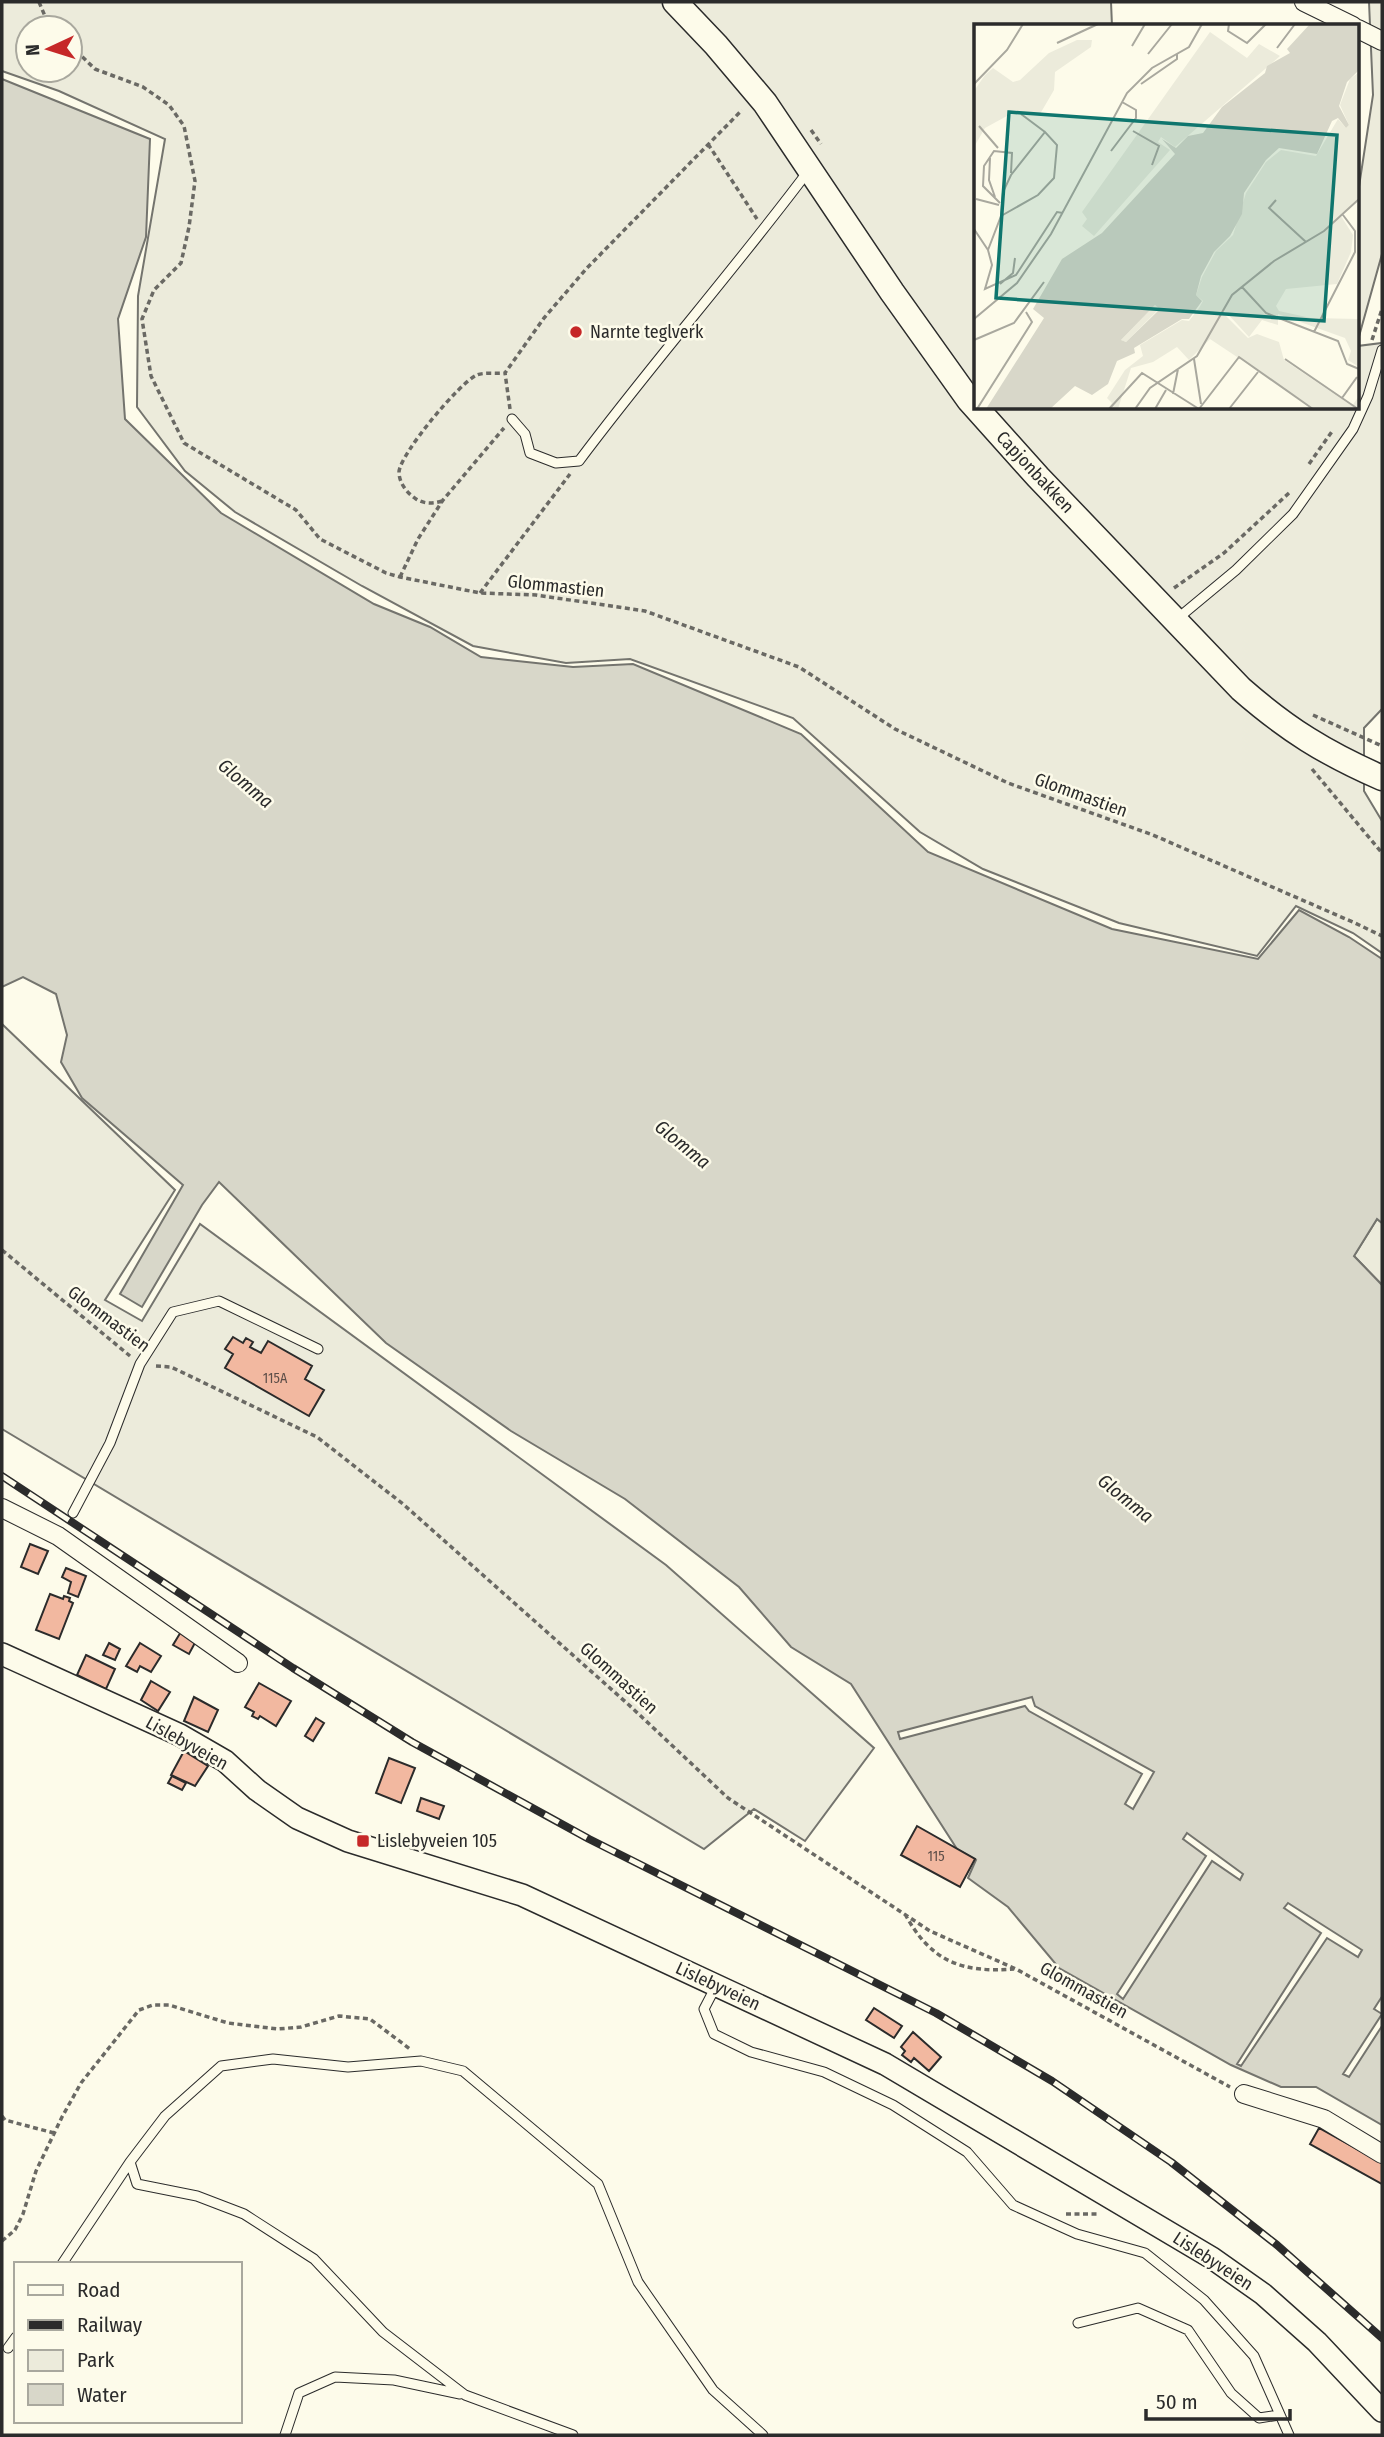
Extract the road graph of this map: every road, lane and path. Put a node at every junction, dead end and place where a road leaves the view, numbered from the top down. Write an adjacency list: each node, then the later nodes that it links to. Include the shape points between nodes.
1 (675, 2): 7 (main road, Capjonbakken)
2 (1304, 2): 3 (street)
3 (1349, 24)
4 (1360, 30): 5 (street)
5 (1382, 41)
6 (84, 58): 21 (path, Glommastien, via 95,69 144,87 169,105 184,126 195,181 189,228 181,263 154,290 142,318 150,376 184,443 296,510 320,539)
7 (757, 94): 8 (path); 9 (main road, Capjonbakken)
8 (708, 144): 10 (path); 12 (path, via 587,268)
9 (810, 169): 10 (lane); 13 (main road, Capjonbakken)
10 (764, 230): 17 (lane)
11 (1382, 350): 25 (lane, via 1358,418 1293,514)
12 (505, 373): 15 (path); 20 (path, via 477,375 443,406 402,461 400,481 410,495 423,503)
13 (974, 406)
14 (978, 410): 25 (main road, Capjonbakken, via 1038,477)
15 (512, 419): 17 (lane, via 526,434 530,453 556,463); 20 (path)
16 (1338, 424): 18 (path)
17 (579, 461): 24 (path)
18 (1303, 474)
19 (1297, 486): 23 (path, via 1224,553)
20 (443, 500): 21 (path)
21 (400, 578): 24 (path, Glommastien)
22 (1168, 582): 23 (path)
23 (1174, 588): 25 (path)
24 (480, 593): 31 (path, Glommastien, via 536,595 645,611 799,667 895,729 1008,783 1153,835)
25 (1184, 613): 27 (main road, Capjonbakken, via 1241,689)
26 (1304, 709): 28 (path)
27 (1308, 741): 29 (main road, Capjonbakken); 30 (path, via 1300,754)
28 (1382, 746)
29 (1382, 778)
30 (1382, 853)
31 (1382, 936)
32 (2, 1251): 34 (path, Glommastien)
33 (318, 1349): 34 (lane, via 219,1301 173,1312)
34 (140, 1364): 36 (lane, via 110,1443); 39 (path, Glommastien, via 171,1367 317,1437 402,1504 728,1798)
35 (2, 1508): 38 (street, via 61,1532)
36 (73, 1513)
37 (2, 1654): 41 (street, Lislebyveien, via 180,1735 225,1761 297,1818 348,1841 522,1895)
38 (238, 1663)
39 (904, 1913): 40 (path, Glommastien, via 930,1931); 40 (path, via 916,1934 937,1954 963,1968)
40 (1016, 1969): 43 (path, Glommastien)
41 (717, 1985): 48 (lane, via 704,2009 714,2034 751,2052 824,2072 893,2105 967,2152 1013,2205); 56 (street, Lislebyveien, via 885,2064 1212,2258 1308,2334)
42 (421, 2061): 45 (path, via 370,2019 339,2016 278,2029 228,2023 169,2005 153,2005 139,2010 81,2083); 47 (lane, via 348,2067 273,2059 221,2066 165,2116); 60 (lane, via 463,2071 598,2184 638,2282 713,2390)
43 (1244, 2094): 46 (street, via 1324,2119)
44 (2, 2116): 45 (path)
45 (54, 2133): 50 (path, via 23,2214 15,2230)
46 (1382, 2154)
47 (131, 2162): 51 (lane); 55 (lane, via 138,2184 197,2196 244,2214 314,2259 383,2332)
48 (1031, 2213): 49 (path); 57 (lane, via 1077,2234 1145,2253 1204,2300 1254,2356)
49 (1108, 2215)
50 (2, 2241)
51 (63, 2262)
52 (1078, 2323): 57 (lane, via 1138,2308 1188,2330 1231,2393 1259,2418)
53 (14, 2340): 54 (lane)
54 (8, 2348)
55 (465, 2396): 58 (lane, via 394,2380 335,2377 299,2393); 59 (lane)
56 (1382, 2411)
57 (1279, 2415): 61 (lane)
58 (285, 2435)
59 (573, 2435)
60 (763, 2435)
61 (1289, 2435)

